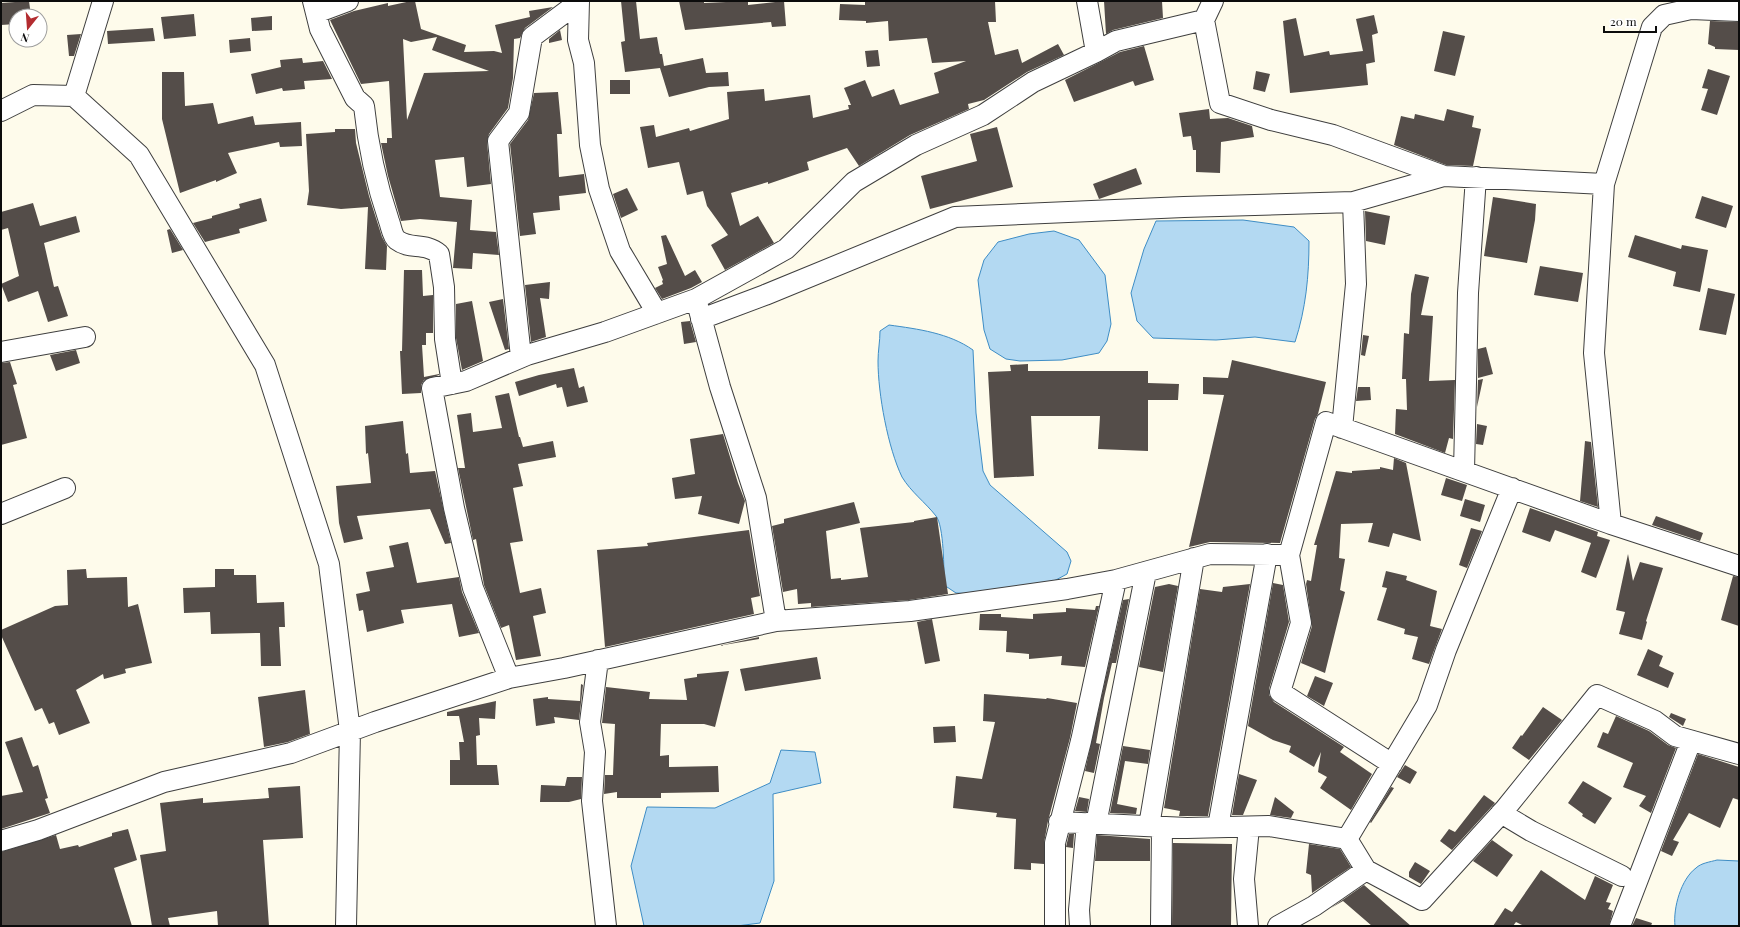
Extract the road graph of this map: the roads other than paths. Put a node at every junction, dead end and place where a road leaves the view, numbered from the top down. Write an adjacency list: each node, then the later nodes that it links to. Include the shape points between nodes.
1 (103, 1): 10 (street)
2 (348, 1): 6 (street)
3 (579, 1): 17 (street, via 578,40 584,63 590,145 599,189 620,251); 21 (street, via 532,37 519,113 498,141)
4 (1087, 1): 9 (street)
5 (1213, 1): 8 (street)
6 (315, 7): 22 (street, via 320,29 339,68 355,98 364,106 367,138 378,189 395,239 404,245 426,246 439,254 444,287 445,339)
7 (1739, 11): 14 (street, via 1690,9 1664,15 1652,27)
8 (1204, 20): 9 (street, via 1116,40); 12 (street, via 1220,103 1270,120 1333,135)
9 (1096, 52): 16 (street, via 1032,82 983,115 916,145 854,182 786,249)
10 (74, 96): 11 (street, via 33,95); 38 (street, via 139,155 266,365 330,564)
11 (1, 111)
12 (1444, 176): 13 (street); 15 (street)
13 (1476, 177): 14 (street); 24 (street, via 1468,293)
14 (1604, 184): 28 (street, via 1594,353)
15 (1353, 202): 18 (street, via 955,217); 23 (street, via 1356,284)
16 (696, 299): 17 (street); 18 (street)
17 (657, 313): 21 (street, via 605,332)
18 (701, 319): 35 (street, via 756,498)
19 (85, 337): 20 (street)
20 (1, 352)
21 (521, 357): 22 (street, via 466,381)
22 (452, 384): 37 (street, via 432,388 448,479 473,588)
23 (1342, 428): 24 (street); 30 (street, via 1326,422)
24 (1464, 472): 26 (street)
25 (65, 488): 27 (street)
26 (1512, 488): 28 (street); 41 (street, via 1446,650 1427,705)
27 (1, 514)
28 (1611, 524): 32 (street)
29 (1267, 554): 30 (street); 31 (street, via 1210,554); 46 (street)
30 (1289, 555): 41 (street, via 1301,623 1280,692)
31 (1194, 558): 33 (street); 45 (street)
32 (1739, 566)
33 (1146, 572): 34 (street); 44 (street)
34 (1116, 580): 35 (street, via 910,610); 43 (street, via 1081,740)
35 (776, 621): 36 (street)
36 (598, 660): 37 (street); 53 (street, via 590,722 595,752 592,801)
37 (509, 678): 38 (street)
38 (350, 731): 49 (street, via 291,753 164,782); 52 (street)
39 (1691, 741): 40 (street); 42 (street, via 1675,736 1655,721 1597,695); 59 (street)
40 (1739, 754)
41 (1392, 764): 48 (street)
42 (1501, 813): 50 (street, via 1422,900); 51 (street, via 1531,831)
43 (1059, 822): 44 (street); 54 (street, via 1055,844)
44 (1092, 824): 45 (street); 55 (street, via 1079,910)
45 (1156, 827): 46 (street); 56 (street)
46 (1218, 827): 47 (street)
47 (1249, 827): 48 (street, via 1269,826); 57 (street, via 1244,879)
48 (1347, 839): 50 (street)
49 (1, 842)
50 (1366, 870): 58 (street, via 1314,906)
51 (1622, 876)
52 (346, 926)
53 (606, 926)
54 (1055, 926)
55 (1080, 926)
56 (1162, 926)
57 (1248, 926)
58 (1278, 926)
59 (1620, 926)

